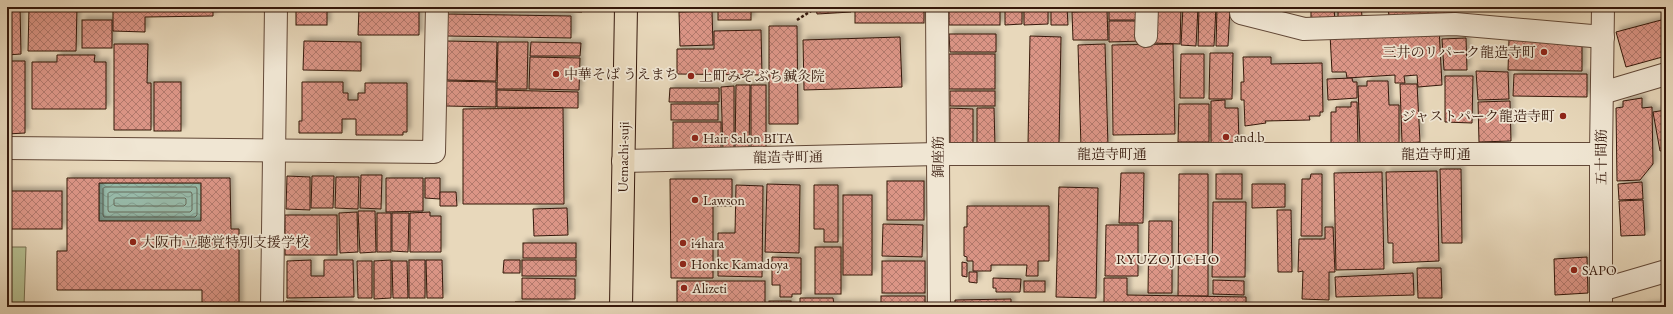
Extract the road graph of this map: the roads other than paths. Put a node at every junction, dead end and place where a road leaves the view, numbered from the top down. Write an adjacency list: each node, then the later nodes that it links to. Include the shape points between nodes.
1 (276, 7): 13 (street)
2 (437, 7): 13 (street, via 434,152)
3 (626, 7): 16 (main road, Uemachi-suji)
4 (937, 7): 14 (street, 銅座筋)
5 (1147, 7): 8 (street)
6 (1241, 7): 9 (street, via 1242,13 1304,29 1455,24)
7 (1603, 7): 9 (street, 五十間筋)
8 (1146, 36)
9 (1603, 37): 11 (street, 五十間筋)
10 (1666, 74): 11 (street)
11 (1602, 93): 15 (street, 五十間筋)
12 (7, 148): 13 (street)
13 (275, 150): 19 (street)
14 (938, 154): 15 (street, 龍造寺町通); 16 (street, 龍造寺町通); 21 (street, 銅座筋)
15 (1600, 154): 18 (street, 五十間筋)
16 (623, 161): 20 (main road, Uemachi-suji)
17 (1666, 271): 18 (street)
18 (1601, 299)
19 (272, 307)
20 (621, 307)
21 (939, 307)

